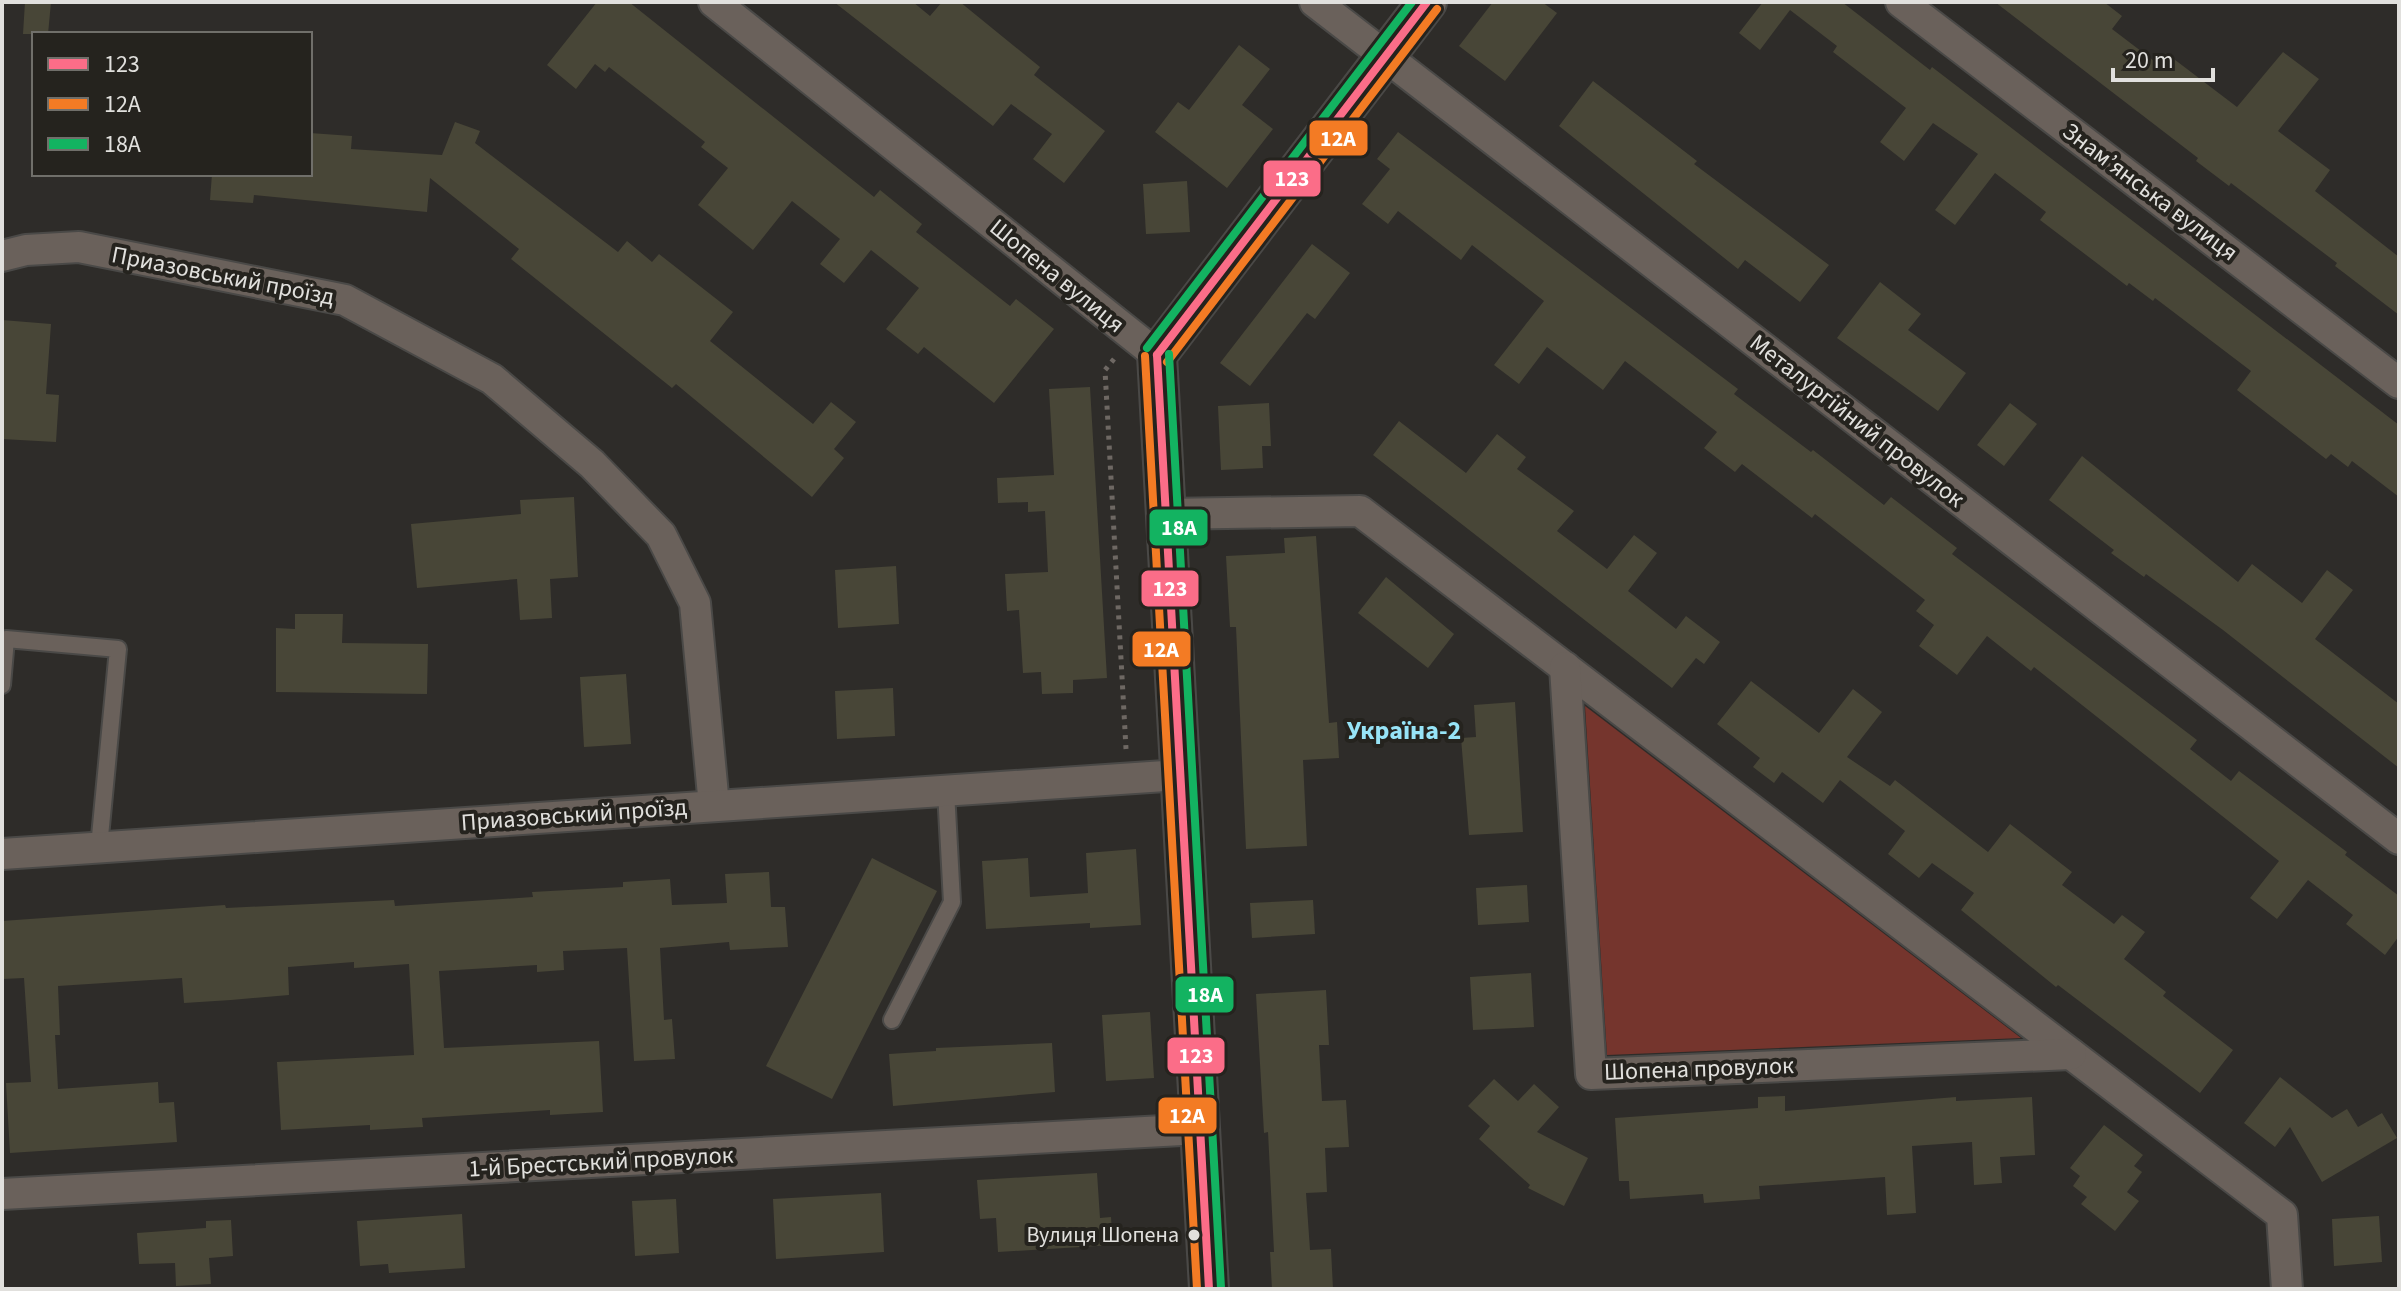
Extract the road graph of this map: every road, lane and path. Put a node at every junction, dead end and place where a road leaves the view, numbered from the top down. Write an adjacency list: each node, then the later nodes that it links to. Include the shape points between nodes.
1 (714, 2): 7 (street, Шопена вулиця)
2 (1315, 2): 5 (street, Металургійний провулок)
3 (1427, 2): 5 (street)
4 (1901, 2): 9 (street, Знам’янська вулиця)
5 (1385, 56): 7 (street); 17 (street, Металургійний провулок)
6 (2, 256): 16 (street, Приазовський проїзд, via 79,247 345,300 492,379 592,464 661,535 695,603)
7 (1157, 355): 10 (street)
8 (1105, 370): 14 (path)
9 (2399, 383)
10 (1166, 514): 11 (street, via 1360,511); 13 (street)
11 (1565, 667): 21 (street); 21 (street, Шопена провулок, via 1591,1074)
12 (2, 685): 18 (lane, via 6,639 118,649)
13 (1180, 775): 14 (street, Приазовський проїзд); 22 (street)
14 (1128, 778): 15 (street, Приазовський проїзд)
15 (946, 791): 16 (street, Приазовський проїзд); 20 (lane, via 952,902)
16 (714, 806): 18 (street, Приазовський проїзд)
17 (2399, 839)
18 (99, 847): 19 (street, Приазовський проїзд)
19 (2, 854)
20 (892, 1020)
21 (2071, 1054): 25 (street, via 2282,1215)
22 (1200, 1129): 23 (street, 1-й Брестський провулок); 24 (street)
23 (2, 1194)
24 (1209, 1289)
25 (2287, 1289)

